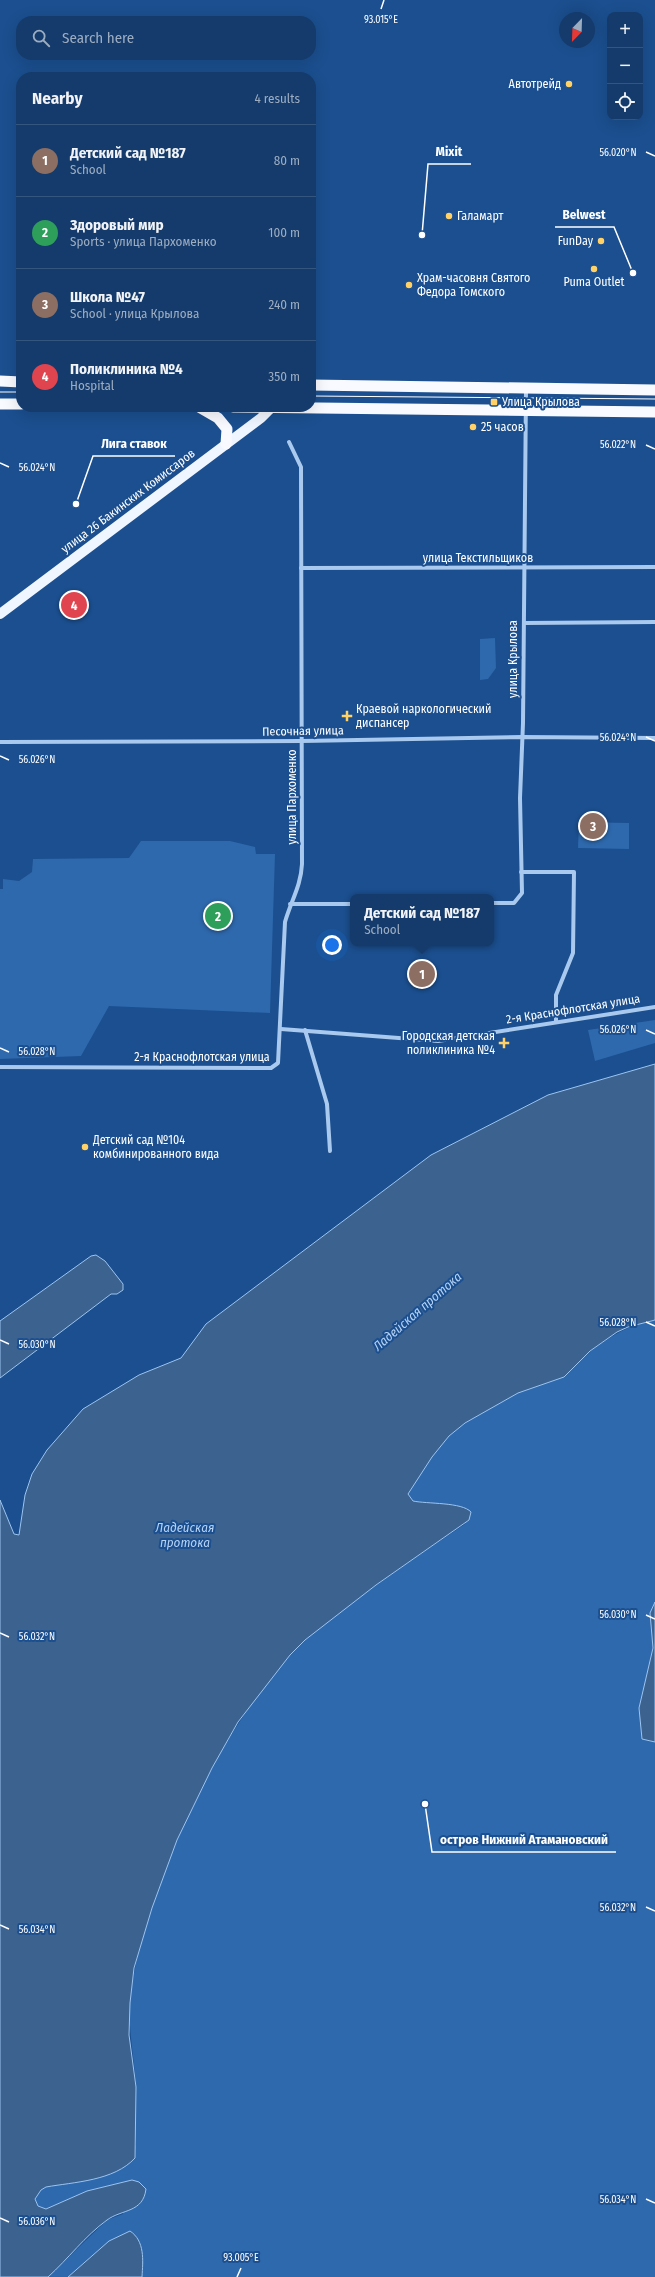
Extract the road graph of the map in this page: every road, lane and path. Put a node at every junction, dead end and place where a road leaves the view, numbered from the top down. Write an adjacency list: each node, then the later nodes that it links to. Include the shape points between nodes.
1 (0, 381): 2 (highway)
2 (16, 382)
3 (316, 385): 4 (highway)
4 (526, 389): 5 (highway); 11 (street, улица Крылова)
5 (655, 390)
6 (0, 404): 7 (highway)
7 (16, 404)
8 (316, 409): 11 (highway)
9 (208, 412): 14 (highway, via 218,418 227,429)
10 (267, 412): 14 (main road, улица 26 Бакинских Комиссаров)
11 (525, 412): 12 (highway); 17 (street, улица Крылова)
12 (655, 412)
13 (289, 442): 16 (street, улица Пархоменко, via 301,467)
14 (226, 444): 18 (main road, улица 26 Бакинских Комиссаров)
15 (655, 567): 17 (street, улица Текстильщиков)
16 (301, 568): 17 (street, улица Текстильщиков); 24 (street, улица Пархоменко)
17 (523, 568): 19 (street, улица Крылова)
18 (0, 614)
19 (524, 622): 20 (street); 21 (street, улица Крылова)
20 (655, 622)
21 (522, 737): 22 (street, Песочная улица); 24 (street, Песочная улица); 25 (street, улица Крылова)
22 (655, 738)
23 (0, 742): 24 (street, Песочная улица)
24 (302, 742): 27 (street, улица Пархоменко, via 301,879)
25 (521, 872): 26 (street, улица Крылова, via 522,893 514,903); 30 (street, via 574,872 573,953 556,995)
26 (494, 903)
27 (290, 904): 28 (street); 31 (street, улица Пархоменко, via 285,922)
28 (350, 904)
29 (655, 1007): 30 (street, 2-я Краснофлотская улица)
30 (556, 1021): 32 (street, 2-я Краснофлотская улица, via 438,1041)
31 (281, 1029): 32 (street, 2-я Краснофлотская улица); 33 (street, 2-я Краснофлотская улица, via 278,1063 271,1068)
32 (305, 1030): 34 (street, via 327,1104)
33 (0, 1066)
34 (330, 1151)

